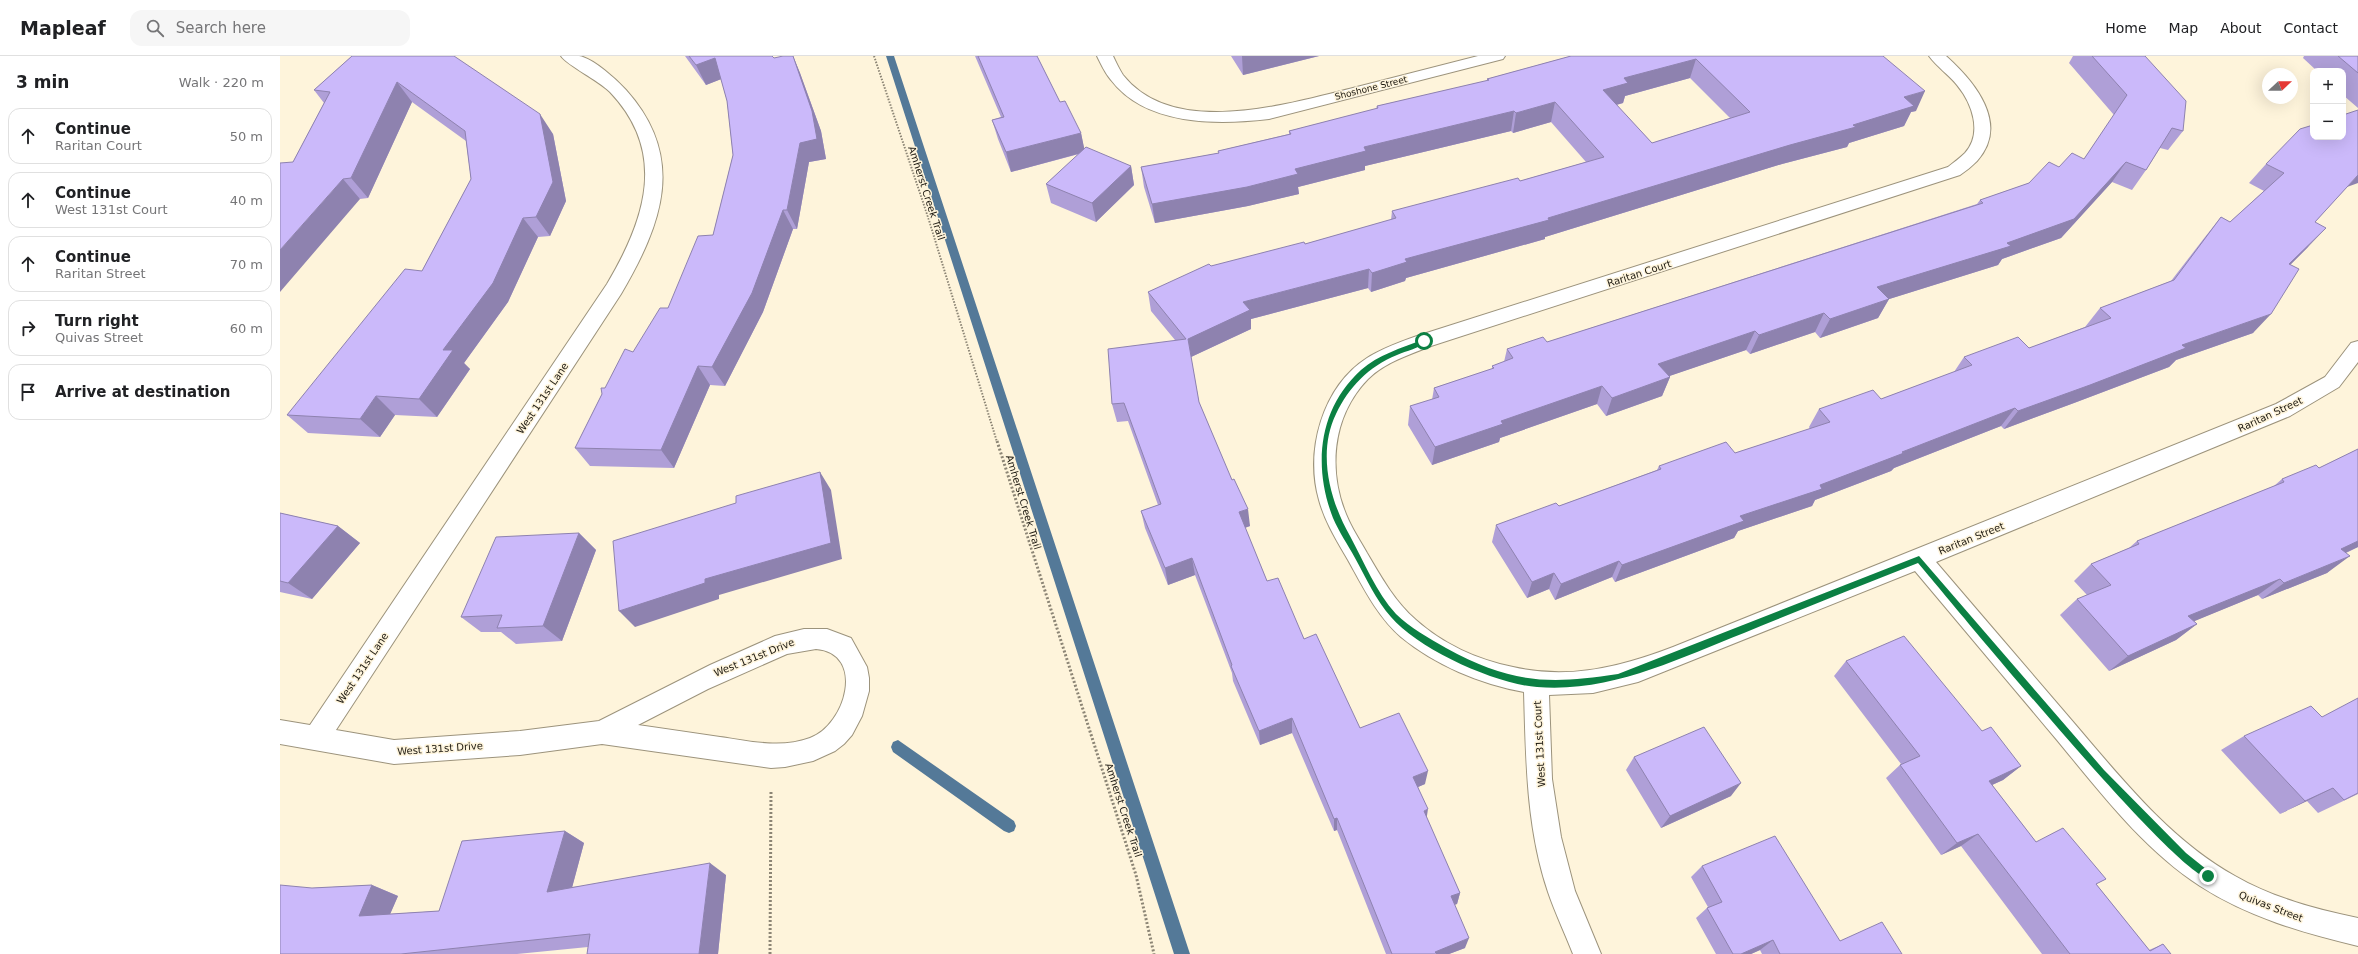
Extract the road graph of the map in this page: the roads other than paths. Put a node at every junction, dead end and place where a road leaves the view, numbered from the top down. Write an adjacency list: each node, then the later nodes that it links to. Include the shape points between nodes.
1 (569, 56): 10 (street, West 131st Lane, via 612,83 635,111 651,140 655,166 653,196 645,228 614,290)
2 (1105, 56): 3 (street, Shoshone Street, via 1116,77 1143,99 1182,113 1245,118)
3 (1497, 56)
4 (1937, 56): 7 (street, Raritan Court, via 1967,85 1977,101 1984,122 1980,144 1964,165 1954,171 1424,341 1380,360 1363,372 1346,391 1332,416 1325,439 1324,467 1328,493 1337,519 1375,589 1394,616 1419,637 1470,665 1499,676)
5 (2358, 348): 6 (street, Raritan Street, via 2332,382 2283,410)
6 (1919, 559): 7 (street, Raritan Street, via 1618,678 1579,684); 11 (street, Quivas Street, via 2101,773 2183,856 2208,876 2240,894 2318,924)
7 (1536, 684): 12 (street, West 131st Court, via 1539,779 1548,837 1561,891)
8 (280, 732): 10 (street, West 131st Drive)
9 (602, 732): 9 (street, West 131st Drive, via 771,756 807,752 828,743 852,712 858,688 855,663 844,646 823,639 797,640 713,673); 10 (street, West 131st Drive, via 520,743 394,752)
10 (316, 738)
11 (2358, 932)
12 (1587, 954)

